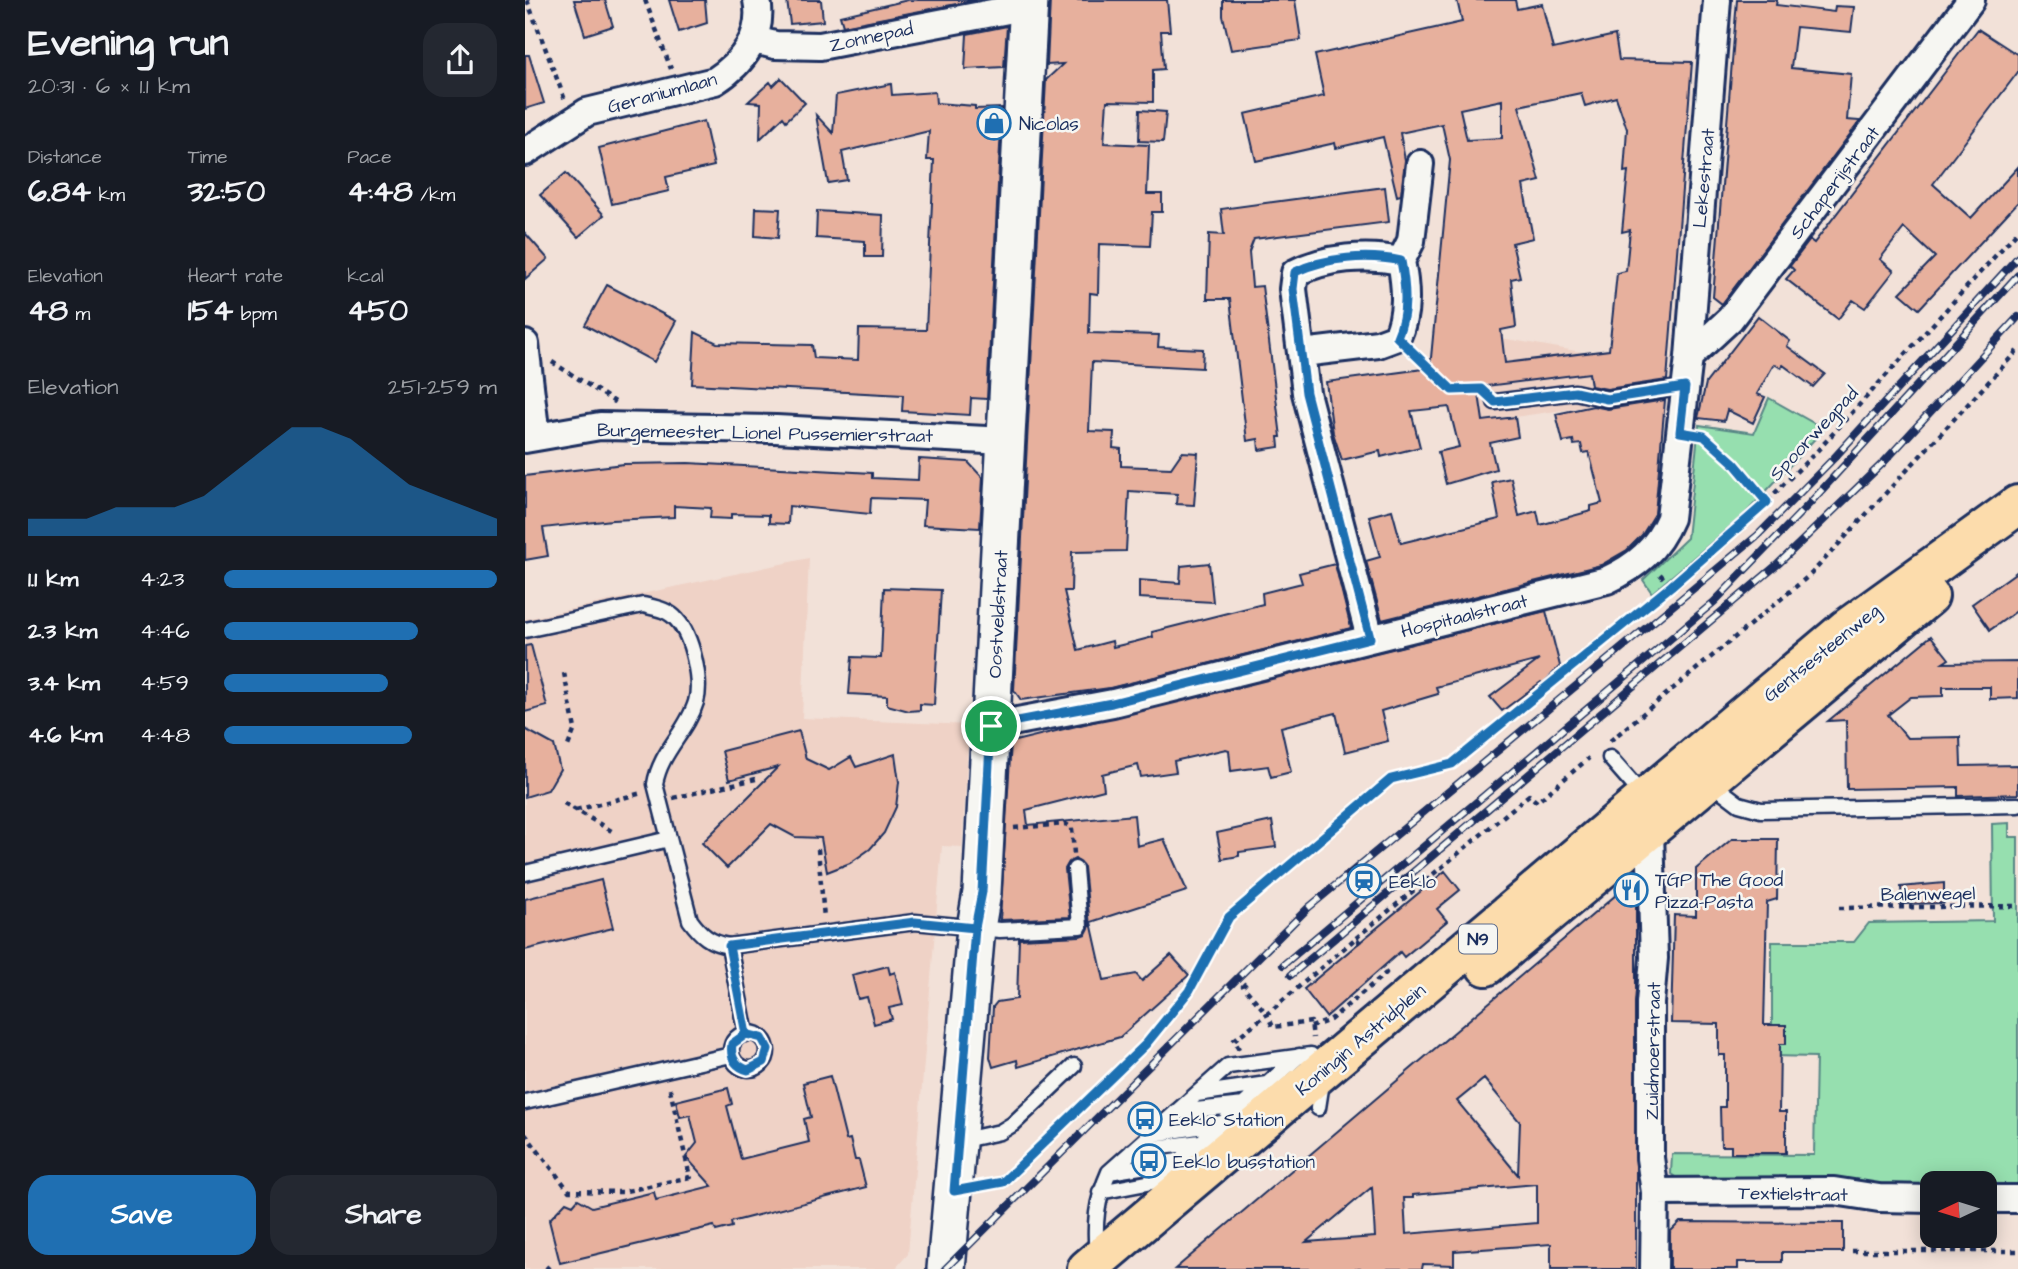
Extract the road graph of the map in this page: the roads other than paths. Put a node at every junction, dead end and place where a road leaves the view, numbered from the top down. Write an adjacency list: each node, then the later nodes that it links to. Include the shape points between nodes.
1 (757, 0): 5 (street)
2 (1717, 0): 11 (street, Lekestraat)
3 (1971, 0): 11 (street, Schaperijstraat, via 1730,319)
4 (1029, 3): 5 (street, Zonnepad, via 820,47 775,46); 15 (street, Oostveldstraat)
5 (754, 40): 6 (street, Geraniumlaan, via 715,81 587,112)
6 (525, 152)
7 (1420, 164): 8 (street, via 1411,241)
8 (1401, 261): 10 (street, via 1404,323 1397,337 1378,344); 10 (street, via 1375,256 1310,265 1295,272)
9 (526, 345): 14 (street)
10 (1301, 353): 19 (street, via 1306,393)
11 (1689, 357): 12 (street, Hospitaalstraat)
12 (1685, 387): 13 (lane, via 1607,399 1575,392); 19 (street, Hospitaalstraat, via 1670,518 1645,557 1607,580)
13 (1495, 402)
14 (531, 438): 15 (street, Burgemeester Lionel Pussemierstraat, via 600,426 776,429)
15 (1005, 441): 20 (street, Oostveldstraat)
16 (2018, 505): 24 (main road, Gentsesteenweg / N9, via 1846,629)
17 (2018, 528): 22 (main road, Gentsesteenweg / N9, via 1956,573)
18 (525, 630): 25 (lane, via 643,605 663,610 687,632 698,686 695,704 657,766 657,795)
19 (1370, 638): 20 (street, Hospitaalstraat, via 1112,703)
20 (991, 726): 28 (street, Oostveldstraat, via 982,892)
21 (1610, 758): 24 (lane)
22 (1710, 782): 23 (lane, via 1739,804 1761,810); 24 (main road, Gentsesteenweg / N9)
23 (2018, 804)
24 (1642, 813): 31 (main road, Koningin Astridplein / N9); 38 (main road, Koningin Astridplein / N9); 48 (street, Zuidmoerstraat, via 1654,946 1650,1158)
25 (669, 839): 27 (lane); 29 (lane, via 690,920 700,934 715,944)
26 (1075, 869): 28 (lane, via 1080,926)
27 (525, 873)
28 (975, 928): 29 (lane, via 915,922); 42 (street, Oostveldstraat)
29 (729, 946): 30 (lane)
30 (746, 1034): 32 (lane, via 732,1044); 32 (lane, via 757,1035 766,1044 764,1062 748,1070 737,1065)
31 (1312, 1053): 34 (lane); 35 (lane, via 1228,1066); 38 (lane); 52 (main road, Koningin Astridplein / N9)
32 (731, 1055): 36 (lane)
33 (1074, 1066): 42 (lane, via 1013,1124 1000,1132)
34 (1268, 1084): 35 (lane); 37 (lane)
35 (1196, 1094): 39 (lane)
36 (525, 1102)
37 (1245, 1104): 39 (lane); 40 (lane)
38 (1318, 1108): 52 (main road, Koningin Astridplein / N9)
39 (1176, 1112): 41 (lane)
40 (1224, 1123): 41 (lane); 43 (lane)
41 (1151, 1134): 44 (lane)
42 (957, 1141): 53 (street, Oostveldstraat)
43 (1202, 1142): 44 (lane); 45 (lane)
44 (1132, 1151): 46 (lane)
45 (1179, 1161): 46 (lane); 47 (lane, via 1157,1181)
46 (1109, 1172): 47 (lane)
47 (1100, 1192): 52 (lane, via 1094,1219)
48 (1655, 1192): 49 (street, Textielstraat, via 1834,1191); 54 (street, Zuidmoerstraat)
49 (1920, 1199)
50 (1997, 1199): 51 (street)
51 (2018, 1199)
52 (1103, 1266)
53 (946, 1269)
54 (1654, 1269)

